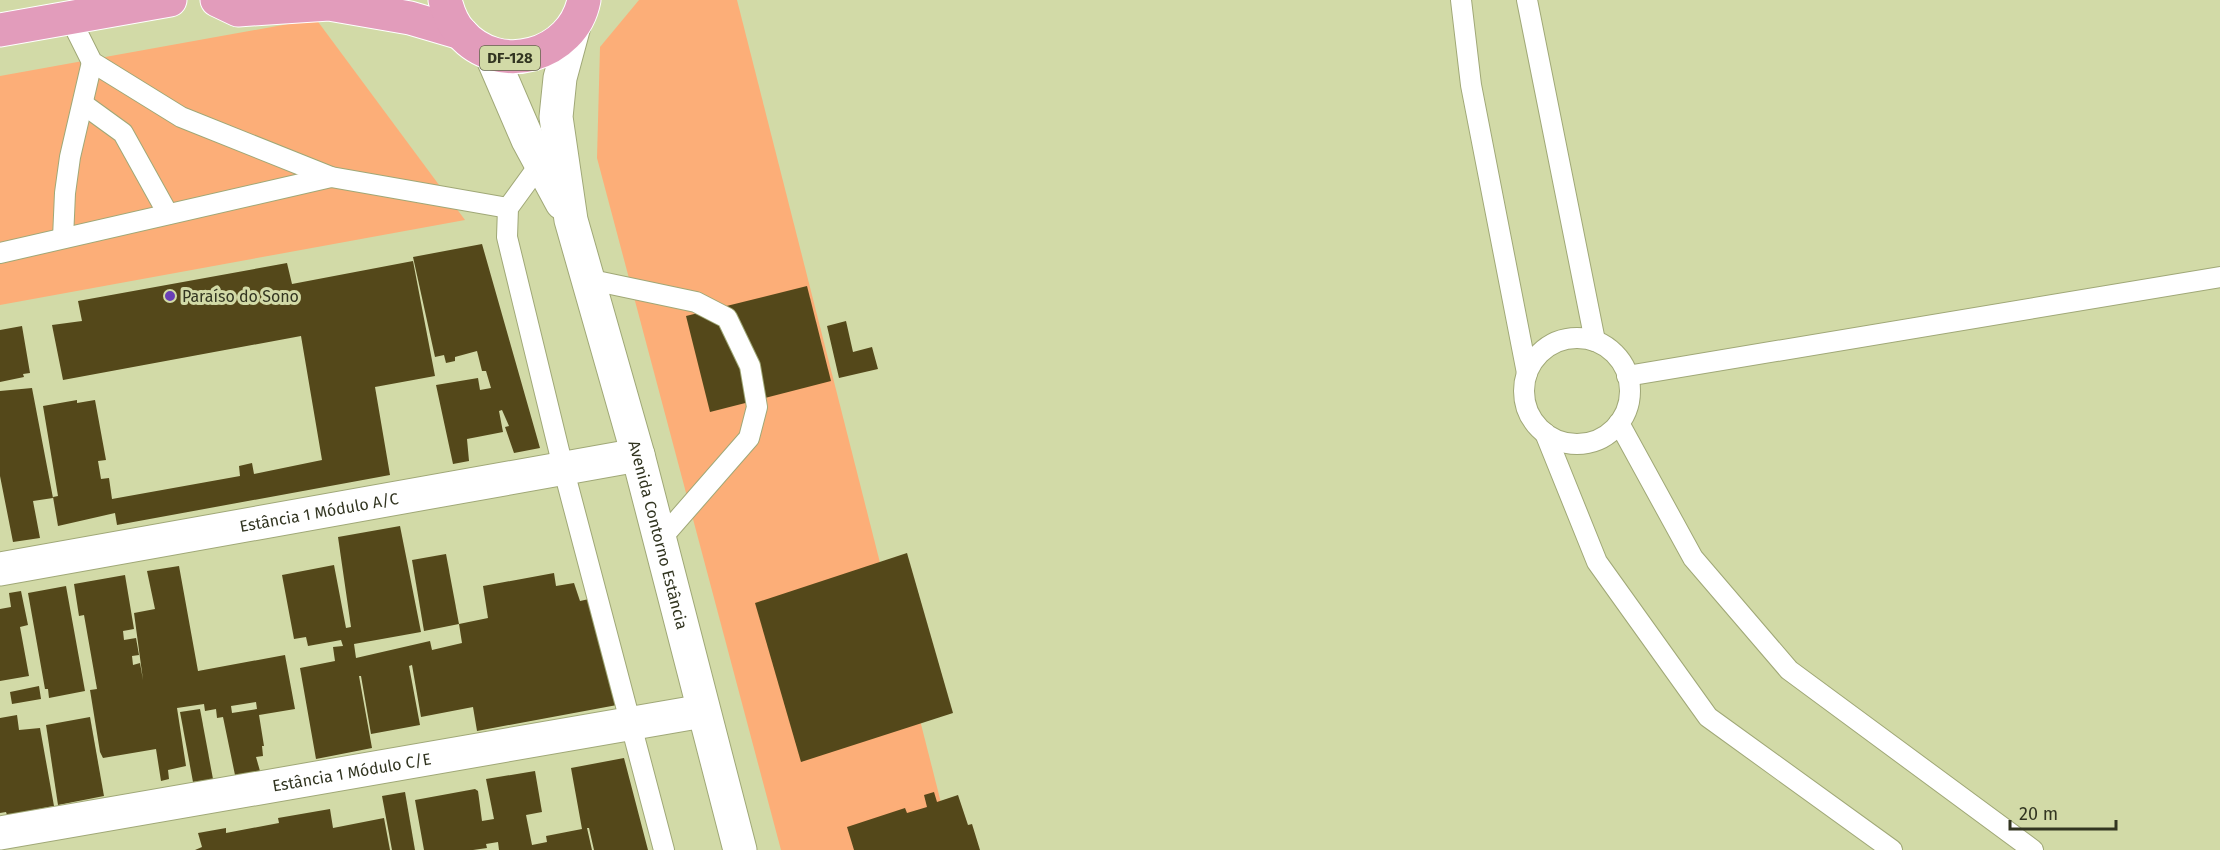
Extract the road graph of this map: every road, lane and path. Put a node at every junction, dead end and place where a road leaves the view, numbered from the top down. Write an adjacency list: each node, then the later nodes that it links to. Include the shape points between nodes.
1 (170, 0): 7 (main road)
2 (217, 0): 9 (main road, DF-128 / DF-128, via 238,10 329,4 410,18)
3 (445, 0): 9 (main road, DF-128, via 450,18)
4 (1461, 0): 23 (lane, via 1471,85)
5 (1527, 0): 22 (lane)
6 (584, 9): 10 (main road, DF-128, via 562,40 546,51 510,58); 17 (street, Avenida Contorno Estância, via 560,78 556,117)
7 (70, 18): 8 (main road); 11 (lane)
8 (0, 30)
9 (461, 33): 10 (main road, DF-128)
10 (491, 54): 13 (street, Avenida Contorno Estância)
11 (92, 62): 12 (lane); 14 (lane, via 181,117)
12 (82, 104): 16 (lane, via 123,133); 18 (lane, via 64,193)
13 (540, 164): 15 (lane); 17 (street, Avenida Contorno Estância)
14 (331, 177): 15 (lane); 16 (lane)
15 (508, 208): 28 (lane, via 507,237)
16 (168, 214): 18 (lane)
17 (571, 220): 21 (street, Avenida Contorno Estância)
18 (63, 238): 19 (lane)
19 (0, 253)
20 (2220, 277): 24 (lane)
21 (587, 279): 27 (street, Avenida Contorno Estância); 29 (lane, via 696,302 727,318 750,366 757,407 749,438)
22 (1595, 341): 23 (lane, via 1562,339 1535,358); 24 (lane, via 1609,348)
23 (1527, 373): 26 (lane, via 1526,406)
24 (1628, 376): 25 (lane, via 1627,409)
25 (1619, 423): 26 (lane, via 1592,442 1559,441); 37 (lane, via 1692,558 1789,670)
26 (1545, 433): 36 (lane, via 1597,562 1708,717)
27 (638, 455): 28 (street, Estância 1 Módulo A/C); 29 (street, Avenida Contorno Estância)
28 (562, 467): 30 (street, Estância 1 Módulo A/C); 32 (lane)
29 (660, 540): 31 (street, Avenida Contorno Estância)
30 (0, 569)
31 (703, 711): 32 (street, Estância 1 Módulo C/E); 35 (street, Avenida Contorno Estância)
32 (629, 723): 33 (street, Estância 1 Módulo C/E); 34 (lane)
33 (0, 833)
34 (663, 850)
35 (740, 850)
36 (1892, 850)
37 (2033, 850)

